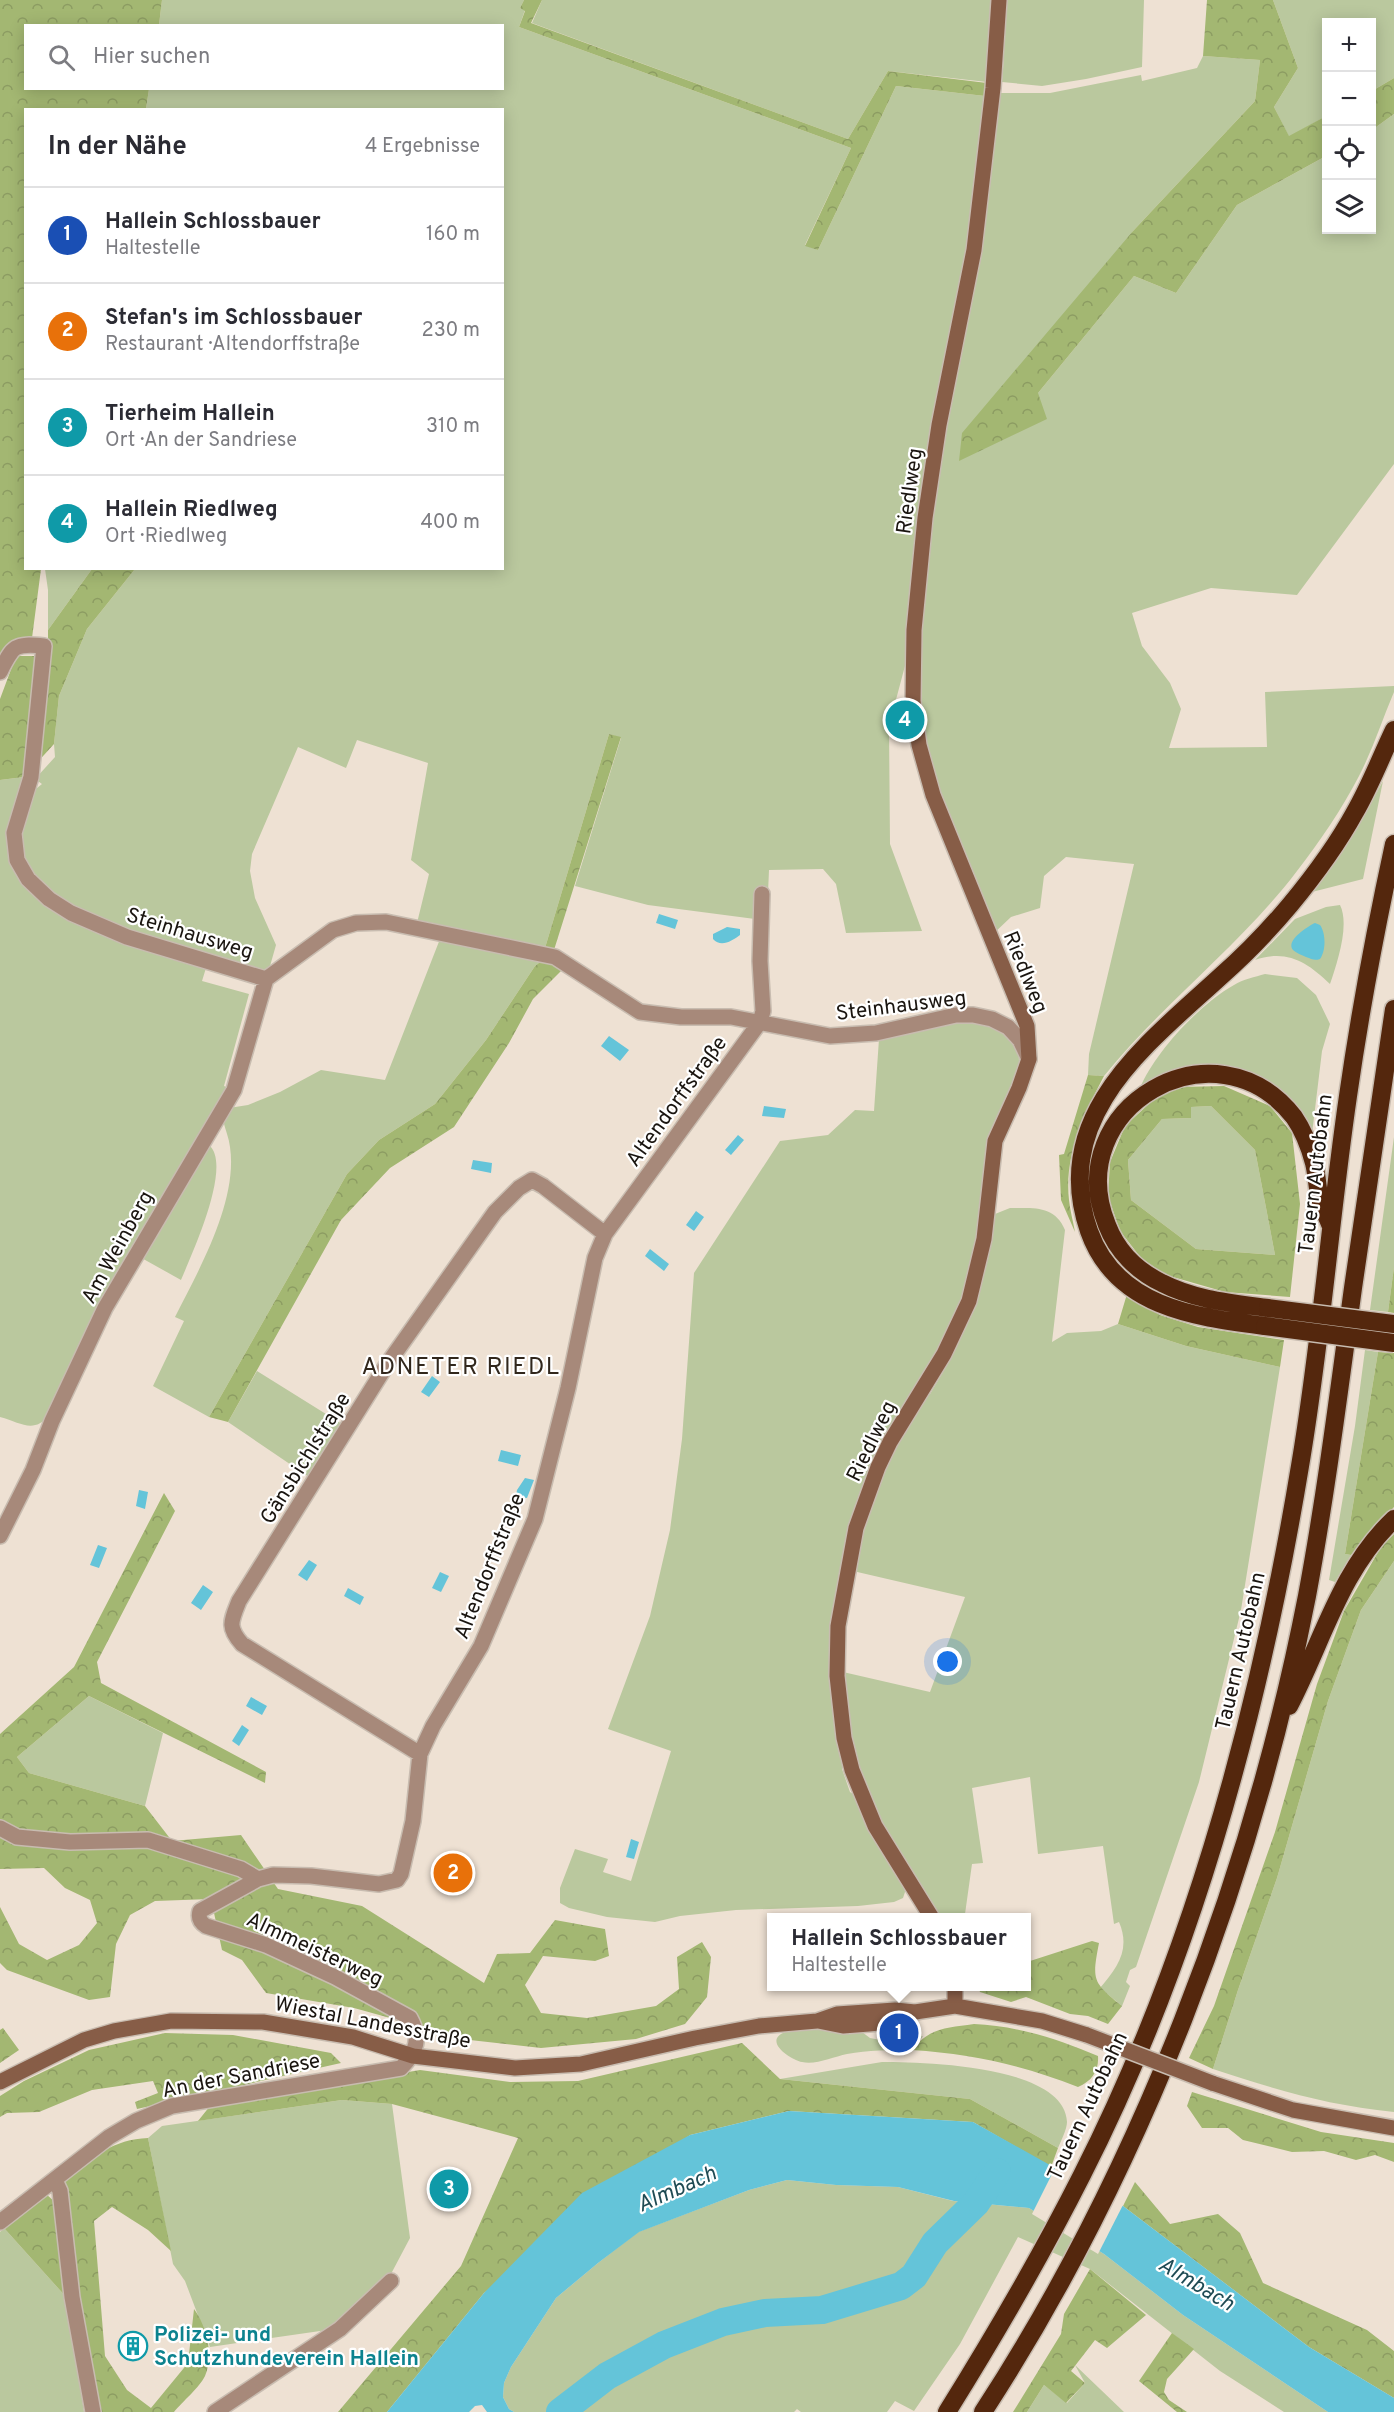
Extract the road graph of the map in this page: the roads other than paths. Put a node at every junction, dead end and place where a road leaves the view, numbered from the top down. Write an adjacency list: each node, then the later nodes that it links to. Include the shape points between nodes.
1 (999, 0): 9 (street, Riedlweg, via 974,250 939,425 926,519 914,630 913,701 919,745 933,795 1027,1026)
2 (0, 672): 6 (street, Steinhausweg, via 11,650 22,644 44,646 31,778 14,833 17,860 28,879 71,913 127,937)
3 (1394, 730): 12 (highway, via 1356,811 1317,870 1269,929 1133,1059 1102,1101 1083,1147 1079,1185 1084,1217 1097,1248 1117,1275 1135,1291 1174,1310 1210,1319)
4 (1394, 844): 10 (highway, Tauern Autobahn, via 1348,1093)
5 (762, 894): 8 (street, via 760,961 764,1011)
6 (266, 979): 8 (street, Steinhausweg, via 333,930 356,923 386,922 555,957 640,1012); 16 (street, Am Weinberg, via 234,1090 105,1308)
7 (1394, 1010): 17 (highway, via 1326,1489)
8 (760, 1022): 9 (street, Steinhausweg, via 830,1036 876,1033 956,1015 973,1015 1008,1027); 11 (street, Altendorffstraße)
9 (1029, 1059): 22 (street, Riedlweg, via 995,1141 984,1239 969,1301 944,1354 878,1467 856,1528 838,1626 837,1676 852,1770 874,1826)
10 (1331, 1226): 12 (highway, via 1306,1138 1284,1106 1259,1087 1221,1074 1178,1079 1135,1100 1120,1117 1108,1136 1098,1179 1099,1199 1111,1236 1126,1258 1161,1283); 33 (highway, Tauern Autobahn, via 1301,1463 1278,1589 1249,1721 1203,1876 1145,2034 1084,2173 1033,2269)
11 (605, 1234): 18 (street, Altendorffstraße, via 595,1258 535,1519 481,1646); 18 (street, Gänsbichlstraße, via 532,1180 495,1212 386,1366 239,1601 232,1620 233,1635 242,1644)
12 (1266, 1317): 13 (highway, bridge); 14 (highway, bridge)
13 (1394, 1324)
14 (1394, 1343)
15 (1394, 1519): 17 (highway, via 1343,1588 1309,1668)
16 (0, 1536)
17 (1277, 1729): 34 (highway, via 1225,1905 1171,2049 1059,2284)
18 (420, 1754): 21 (street, Altendorffstraße, via 413,1821)
19 (0, 1828): 20 (street, via 17,1837 70,1842 148,1840 241,1869)
20 (258, 1879): 21 (street, Almmeisterweg, via 273,1875 311,1876 379,1884); 25 (street, Almmeisterweg, via 204,1907 198,1916 201,1923 276,1950 410,2018 416,2037)
21 (397, 1880)
22 (929, 1913)
23 (955, 1991): 24 (street)
24 (955, 2006): 25 (street, Wiestal Landesstraße, via 869,2024 843,2026 817,2021 759,2026 581,2064 515,2068); 27 (street, Wiestal Landesstraße, bridge, via 1042,2021 1293,2110)
25 (413, 2056): 26 (street, Wiestal Landesstraße, via 352,2037 264,2022 171,2021 84,2040); 28 (street, An der Sandriese, via 401,2068 172,2106 109,2137)
26 (0, 2082)
27 (1394, 2128)
28 (55, 2180): 29 (street, An der Sandriese); 31 (street, via 60,2191 72,2297)
29 (0, 2222)
30 (391, 2281): 32 (street, via 340,2329)
31 (93, 2412)
32 (215, 2412)
33 (946, 2412)
34 (983, 2412)

